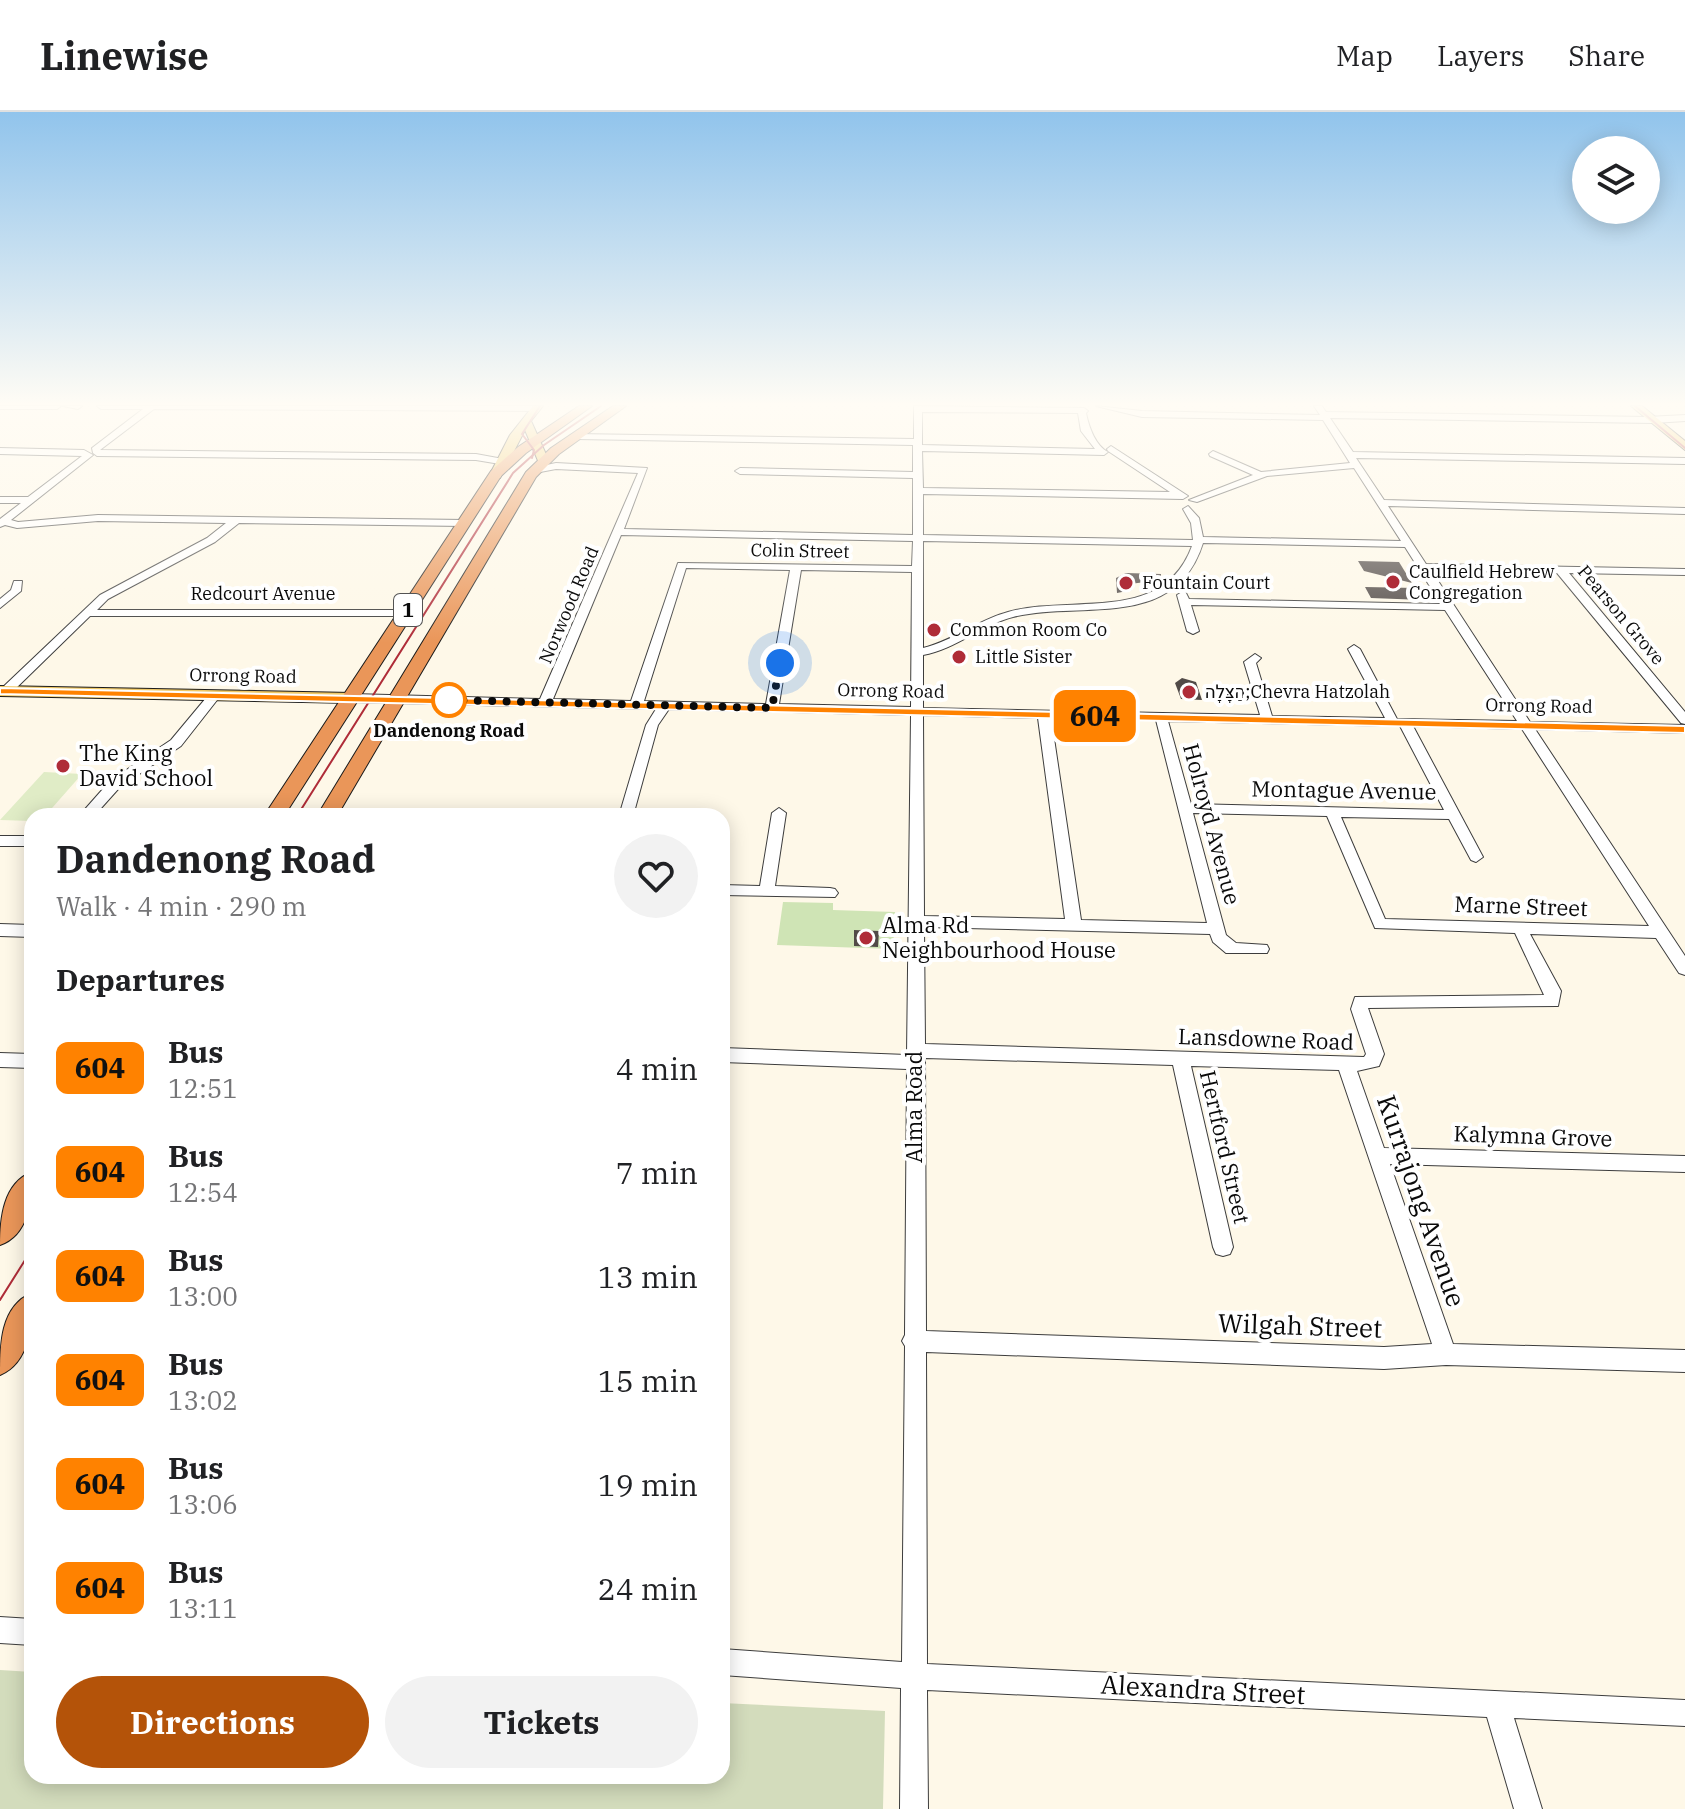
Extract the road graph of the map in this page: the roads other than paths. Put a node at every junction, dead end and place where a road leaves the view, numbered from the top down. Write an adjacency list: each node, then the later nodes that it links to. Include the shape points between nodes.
1 (49, 485): 12 (street)
2 (489, 485): 19 (highway, 1)
3 (531, 485): 45 (highway, 1)
4 (638, 485): 21 (street, Norwood Road)
5 (918, 485): 9 (street, Alma Road)
6 (1164, 485): 10 (street)
7 (1231, 485): 13 (street)
8 (1370, 485): 14 (street)
9 (918, 491): 10 (street); 23 (street, Alma Road)
10 (1183, 499): 13 (street); 20 (street)
11 (0, 500): 12 (street)
12 (30, 500): 17 (street)
13 (1207, 503): 20 (street)
14 (1381, 503): 15 (street); 25 (street)
15 (1685, 511)
16 (232, 520): 18 (street); 19 (street); 36 (street, via 221,533)
17 (2, 522): 18 (street)
18 (42, 523): 22 (street)
19 (465, 523): 37 (highway, 1)
20 (1197, 524): 24 (street)
21 (618, 532): 23 (street); 46 (street, Norwood Road)
22 (0, 534)
23 (917, 538): 24 (street); 28 (street, Alma Road)
24 (1198, 542): 25 (street); 31 (street, via 1188,568)
25 (1408, 544): 27 (street)
26 (796, 567): 28 (street, Colin Street); 47 (street, Colin Street, via 682,565); 49 (street)
27 (1423, 567): 29 (street); 35 (street)
28 (917, 569): 40 (street, Alma Road)
29 (1560, 569): 30 (street); 54 (street, Pearson Grove)
30 (1685, 572)
31 (1172, 586): 33 (street); 40 (street, via 1137,601 1019,612 976,626 934,658)
32 (21, 589): 34 (street)
33 (1184, 602): 35 (street); 38 (street)
34 (0, 605)
35 (1449, 607): 57 (street)
36 (88, 610): 37 (street, Redcourt Avenue); 42 (street)
37 (407, 613): 44 (highway, 1)
38 (1193, 631)
39 (1354, 649): 55 (street)
40 (916, 656): 50 (street, Alma Road)
41 (1255, 658): 53 (street, via 1250,662)
42 (3, 691): 43 (main road, Orrong Road)
43 (215, 695): 44 (main road, Orrong Road); 59 (street, via 176,743 109,789)
44 (352, 698): 45 (street, Orrong Road); 60 (highway, 1)
45 (398, 699): 46 (street, Orrong Road); 61 (highway, 1)
46 (545, 702): 47 (street, Orrong Road)
47 (643, 705): 48 (street, Orrong Road); 56 (street)
48 (665, 705): 49 (street, Orrong Road); 56 (street)
49 (772, 708): 50 (street, Orrong Road)
50 (916, 711): 51 (street, Orrong Road); 73 (street, Alma Road)
51 (1044, 715): 52 (street, Orrong Road); 74 (street)
52 (1161, 717): 53 (street, Orrong Road); 63 (street, Holroyd Avenue)
53 (1267, 719): 55 (street, Orrong Road)
54 (1685, 720)
55 (1399, 723): 57 (street, Orrong Road); 66 (street)
56 (652, 725): 62 (street)
57 (1525, 726): 58 (street, Orrong Road); 79 (street)
58 (1685, 729)
59 (93, 808)
60 (279, 808)
61 (332, 808)
62 (628, 808)
63 (1186, 808): 64 (street, Montague Avenue); 76 (street, Holroyd Avenue)
64 (1332, 812): 66 (street, Montague Avenue); 75 (street, Marne Street, via 1380,924)
65 (779, 813): 71 (street)
66 (1453, 815): 69 (street)
67 (0, 841): 68 (street)
68 (24, 841)
69 (1476, 857)
70 (730, 890): 71 (street)
71 (767, 892): 72 (street)
72 (830, 893)
73 (915, 921): 74 (street, Holroyd Avenue); 83 (street, Alma Road)
74 (1074, 925): 76 (street, Holroyd Avenue)
75 (1519, 927): 79 (street, Marne Street); 87 (street, Lansdowne Road, via 1553,991 1550,1003 1361,1002 1375,1057)
76 (1217, 929): 80 (street, via 1228,947)
77 (0, 930): 78 (street)
78 (24, 931)
79 (1661, 932): 81 (street)
80 (1261, 949)
81 (1685, 969)
82 (730, 1055): 83 (street, Lansdowne Road)
83 (914, 1056): 84 (street, Lansdowne Road); 94 (street, Alma Road)
84 (1180, 1058): 87 (street, Lansdowne Road); 92 (street, Hertford Street)
85 (0, 1060): 86 (street)
86 (24, 1061)
87 (1346, 1065): 88 (street, Kurrajong Avenue)
88 (1379, 1156): 89 (street, Kalymna Grove); 95 (street, Kurrajong Avenue)
89 (1685, 1164)
90 (24, 1196): 91 (highway)
91 (0, 1233)
92 (1223, 1247)
93 (24, 1320): 96 (highway)
94 (913, 1341): 95 (street, Wilgah Street, via 1384,1358); 101 (street, Alma Road)
95 (1446, 1354): 97 (street, Wilgah Street)
96 (0, 1360)
97 (1685, 1361)
98 (0, 1630): 99 (street)
99 (24, 1632)
100 (730, 1663): 101 (street, Alexandra Street)
101 (914, 1677): 102 (street, Alexandra Street); 104 (street, Alma Road)
102 (1496, 1704): 103 (street, Alexandra Street); 105 (street)
103 (1685, 1713)
104 (914, 1809)
105 (1528, 1809)

